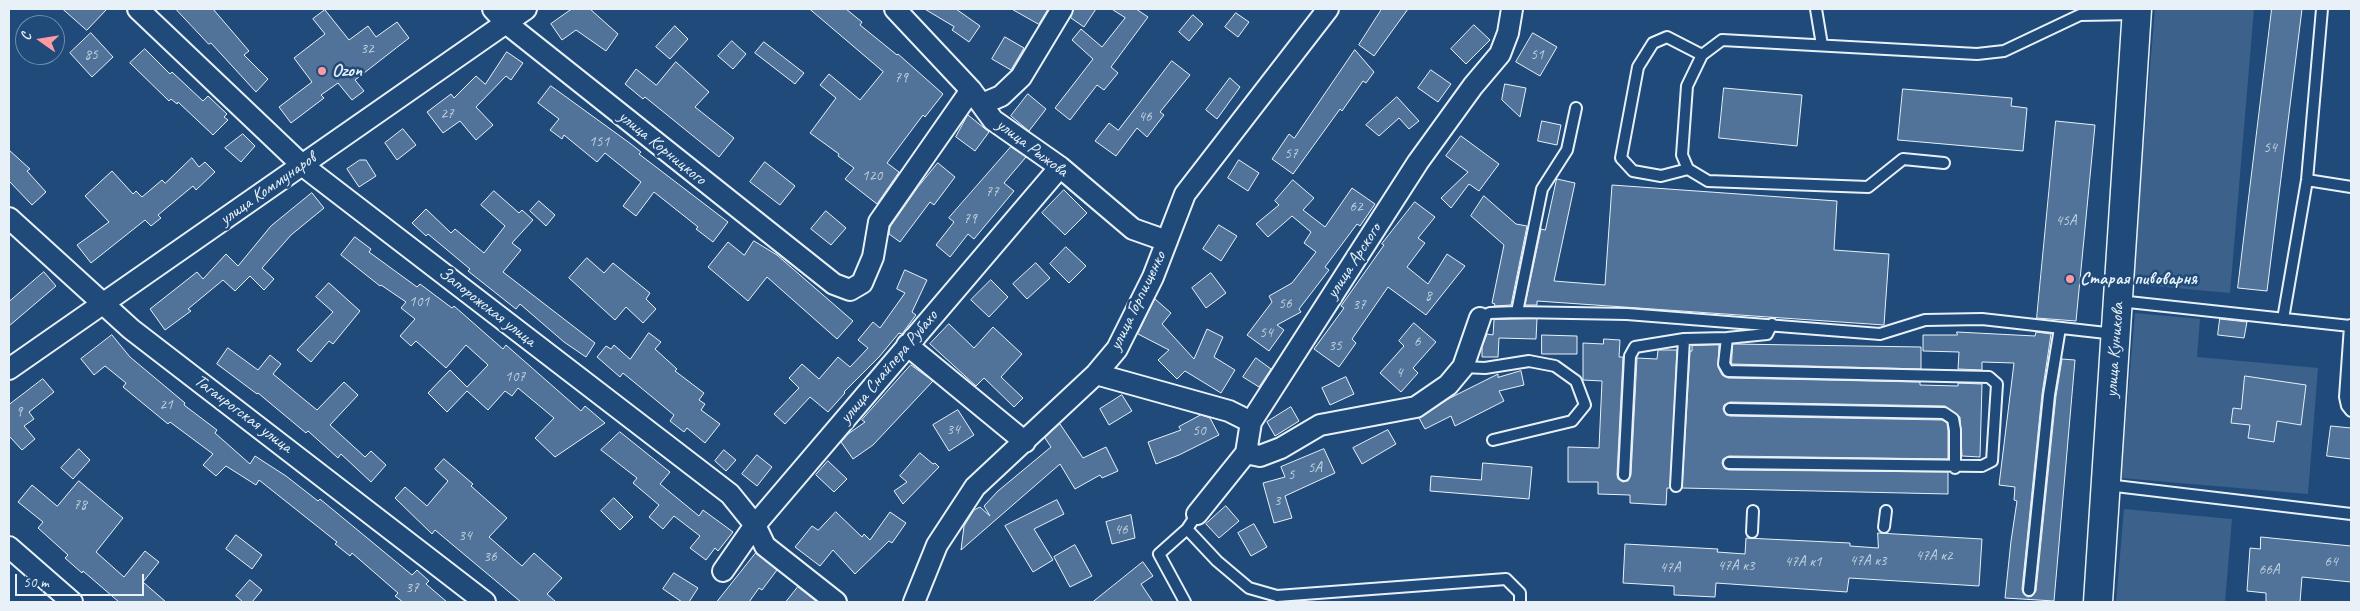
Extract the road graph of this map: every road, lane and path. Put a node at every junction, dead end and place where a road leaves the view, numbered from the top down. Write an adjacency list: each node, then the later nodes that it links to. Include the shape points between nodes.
1 (138, 9): 16 (street, Запорожская улица)
2 (526, 9): 10 (street, улица Коммунаров)
3 (895, 9): 13 (street, улица Рыжова)
4 (1062, 9): 13 (street, via 1021,77 1001,96)
5 (1328, 9): 22 (street, улица Горпищенко, via 1185,194)
6 (1512, 9): 40 (street, улица Арского, via 1500,54 1418,162)
7 (1816, 9): 11 (lane)
8 (2322, 9): 19 (lane)
9 (2137, 11): 11 (lane, via 2080,14 2004,51 1977,54); 23 (street, улица Куникова)
10 (500, 16): 13 (street, улица Корницкого, via 834,284 850,290 862,283 873,257 879,222); 16 (street, улица Коммунаров)
11 (1822, 45): 12 (lane, via 1722,40)
12 (1702, 55): 18 (lane, via 1687,86 1682,155); 18 (lane, via 1667,37 1653,42 1638,67 1621,158 1633,171 1662,176)
13 (976, 97): 17 (street, улица Рыжова, via 993,120)
14 (1576, 108): 25 (lane, via 1567,150 1542,189)
15 (1944, 163): 18 (lane, via 1903,159 1868,187 1708,181)
16 (302, 165): 24 (street, улица Коммунаров); 53 (street, Запорожская улица, via 730,494)
17 (1060, 167): 22 (street, улица Рыжова, via 1134,229); 34 (street, улица Снайпера Рубахо)
18 (1688, 169)
19 (2307, 180): 20 (lane); 27 (lane)
20 (2351, 187)
21 (9, 218): 24 (street, Таганрогская улица)
22 (1167, 242): 37 (street, улица Горпищенко, via 1117,349)
23 (2119, 302): 27 (lane); 31 (street, улица Куникова)
24 (104, 304): 36 (street, улица Коммунаров); 60 (street, Таганрогская улица, via 131,329)
25 (1517, 312): 26 (lane, via 1490,313); 28 (lane, via 1627,314)
26 (1480, 318): 35 (street)
27 (2283, 319): 29 (lane)
28 (1772, 324): 30 (lane, via 1880,334 1925,320 1982,319); 32 (lane, via 1767,334)
29 (2350, 326): 39 (lane, via 2346,397)
30 (2060, 328): 31 (lane); 58 (lane, via 2049,396)
31 (2116, 334): 47 (street, улица Куникова)
32 (1727, 338): 33 (lane); 45 (lane, via 1724,364 1728,371 1989,376 1997,384 1992,461 1982,466)
33 (1684, 339): 46 (lane, via 1635,347 1630,356); 48 (lane)
34 (907, 345): 42 (street); 53 (street, улица Снайпера Рубахо)
35 (1463, 367): 41 (lane, via 1485,368 1529,360 1555,366 1576,381 1585,405 1572,420); 43 (street, via 1448,385 1416,407 1320,425 1260,456)
36 (9, 369)
37 (1096, 374): 40 (street, via 1229,411); 42 (street, улица Горпищенко)
38 (1730, 408): 45 (lane, via 1944,414 1953,419 1954,424)
39 (2351, 410)
40 (1250, 422): 43 (street, улица Арского)
41 (1493, 440)
42 (1025, 442): 62 (street, улица Горпищенко, via 976,487 937,544)
43 (1246, 453): 52 (street)
44 (1729, 463): 45 (lane)
45 (1954, 468)
46 (1624, 475)
47 (2106, 484): 51 (lane); 65 (street, улица Куникова)
48 (1676, 486)
49 (1753, 511): 55 (lane)
50 (1886, 511): 54 (lane)
51 (2351, 514)
52 (1192, 521): 63 (lane, via 1159,554); 64 (lane, via 1217,561 1249,588 1277,596 1506,579 1520,592)
53 (756, 525): 57 (street, улица Снайпера Рубахо); 61 (street, Запорожская улица, via 765,546)
54 (1884, 527)
55 (1752, 532)
56 (9, 547): 59 (street)
57 (723, 571)
58 (2029, 590)
59 (72, 602)
60 (485, 602)
61 (836, 602)
62 (914, 602)
63 (1185, 602)
64 (1520, 602)
65 (2098, 602)

